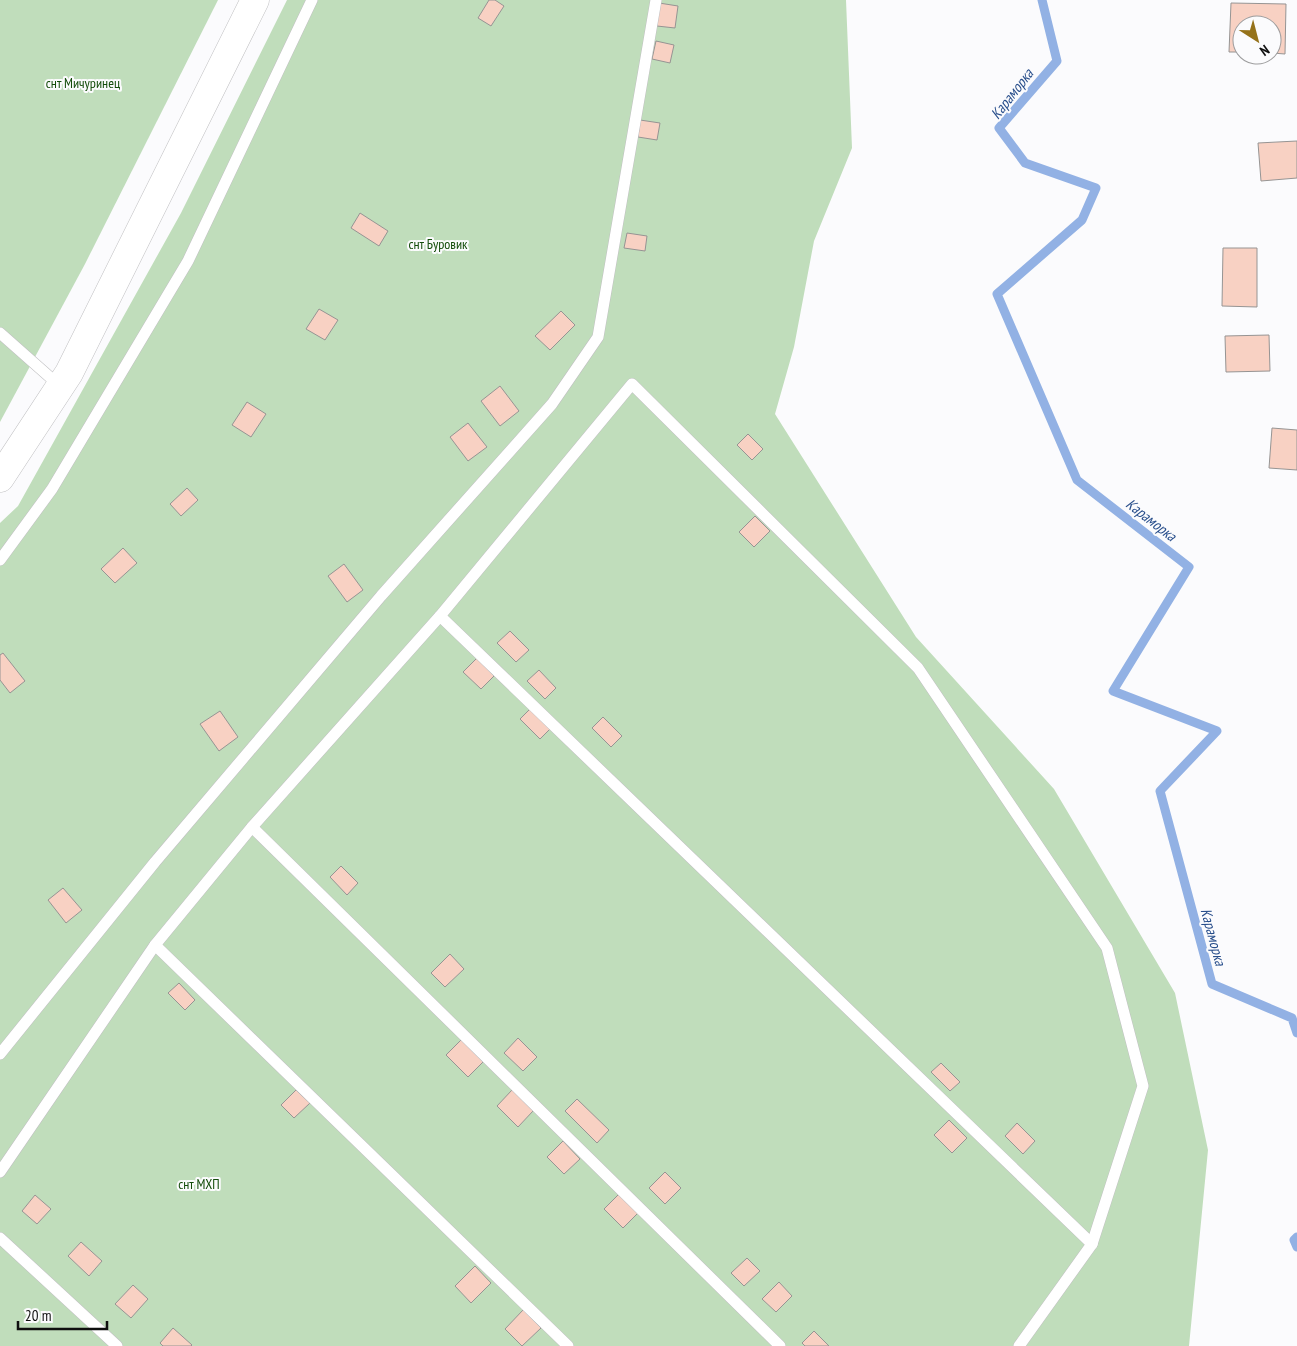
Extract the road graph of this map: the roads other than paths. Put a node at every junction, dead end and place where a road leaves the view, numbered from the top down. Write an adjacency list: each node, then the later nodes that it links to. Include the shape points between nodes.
1 (255, 0): 5 (street)
2 (312, 0): 7 (lane, via 188,261 52,489)
3 (656, 0): 11 (lane, via 598,337 552,404 381,596 161,854)
4 (0, 333): 5 (lane)
5 (60, 387): 6 (street)
6 (0, 478)
7 (0, 560)
8 (440, 616): 9 (lane); 14 (lane); 14 (lane, via 632,384 918,668 1107,948 1142,1086)
9 (252, 827): 10 (lane); 17 (lane)
10 (156, 944): 12 (lane); 16 (lane)
11 (0, 1054)
12 (0, 1172)
13 (0, 1238): 15 (lane)
14 (1092, 1244): 18 (lane)
15 (117, 1346)
16 (568, 1346)
17 (780, 1346)
18 (1019, 1346)

